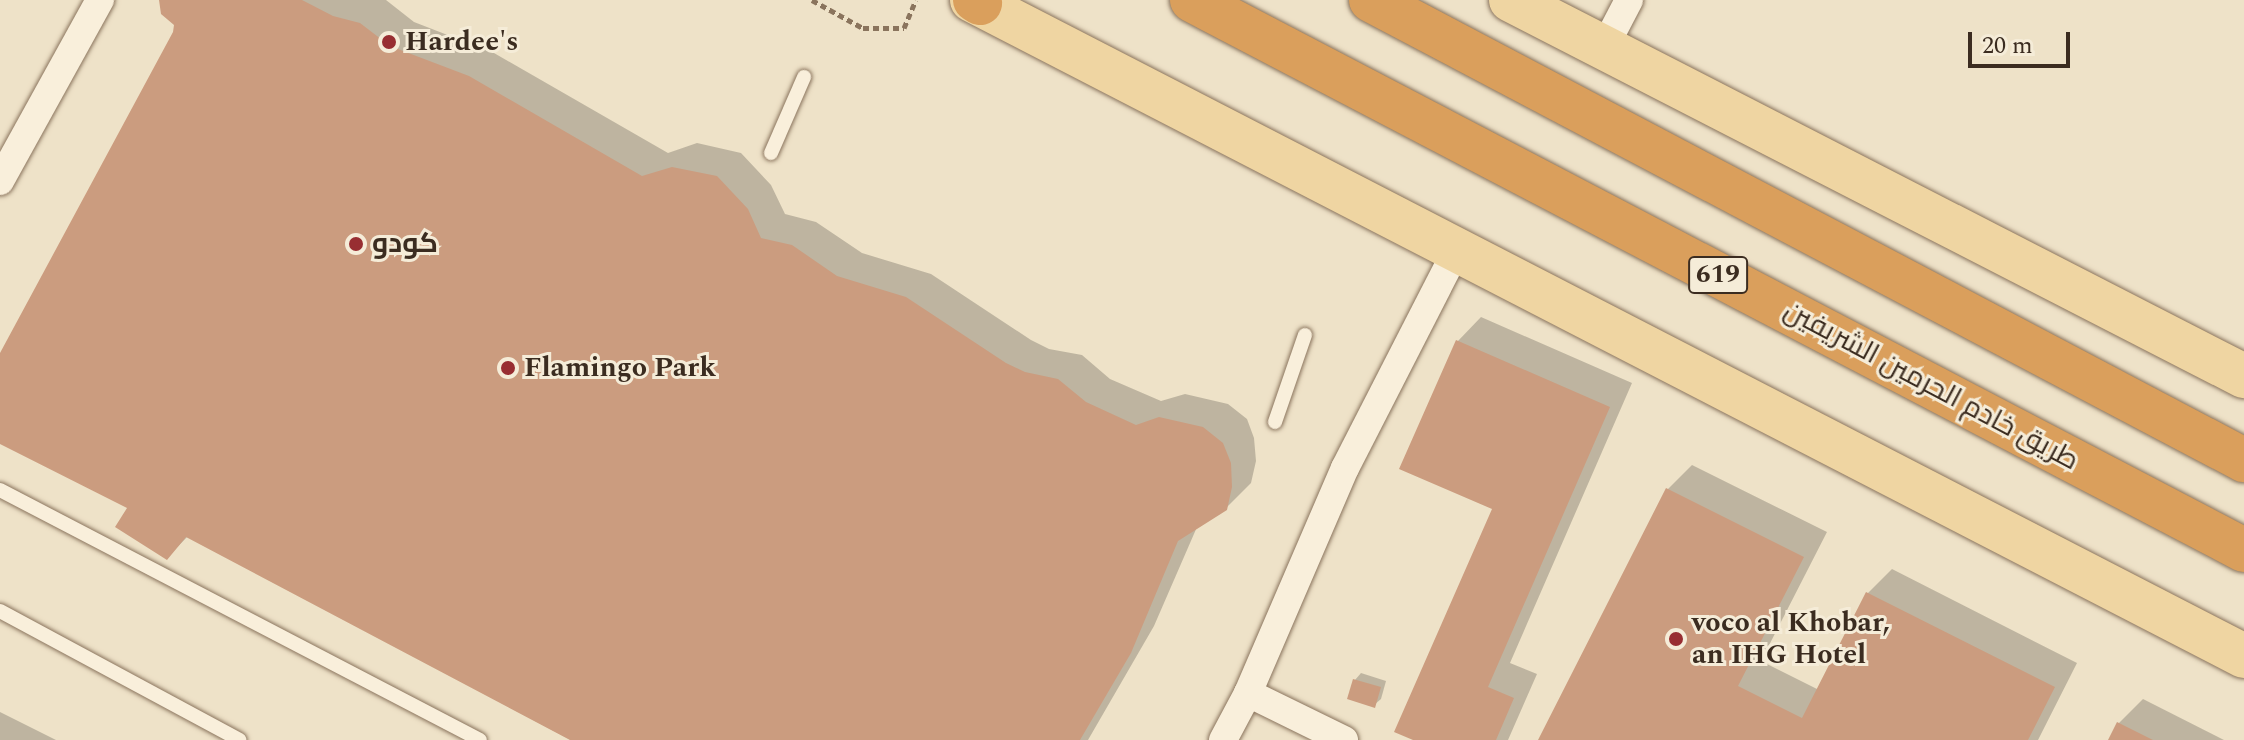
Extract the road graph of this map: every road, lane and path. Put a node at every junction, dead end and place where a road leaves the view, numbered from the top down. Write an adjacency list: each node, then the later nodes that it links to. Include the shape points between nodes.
1 (100, 0): 12 (street)
2 (812, 0): 3 (path, via 863,28 904,28)
3 (916, 0)
4 (1192, 0): 19 (highway, طريق خادم الحرمين الشريفين / 619)
5 (1371, 0): 17 (highway)
6 (1511, 0): 9 (main road)
7 (1629, 0): 9 (street)
8 (975, 1): 13 (main road)
9 (1604, 48): 15 (main road)
10 (804, 77): 11 (lane)
11 (771, 153)
12 (2, 175)
13 (1456, 251): 21 (main road); 22 (street, via 1345,468)
14 (1305, 335): 16 (lane)
15 (2244, 376)
16 (1275, 422)
17 (2244, 460)
18 (0, 490): 24 (lane)
19 (2244, 550)
20 (0, 611): 23 (lane)
21 (2244, 656)
22 (1248, 693): 25 (street); 26 (street)
23 (240, 740)
24 (480, 740)
25 (1223, 740)
26 (1344, 740)

